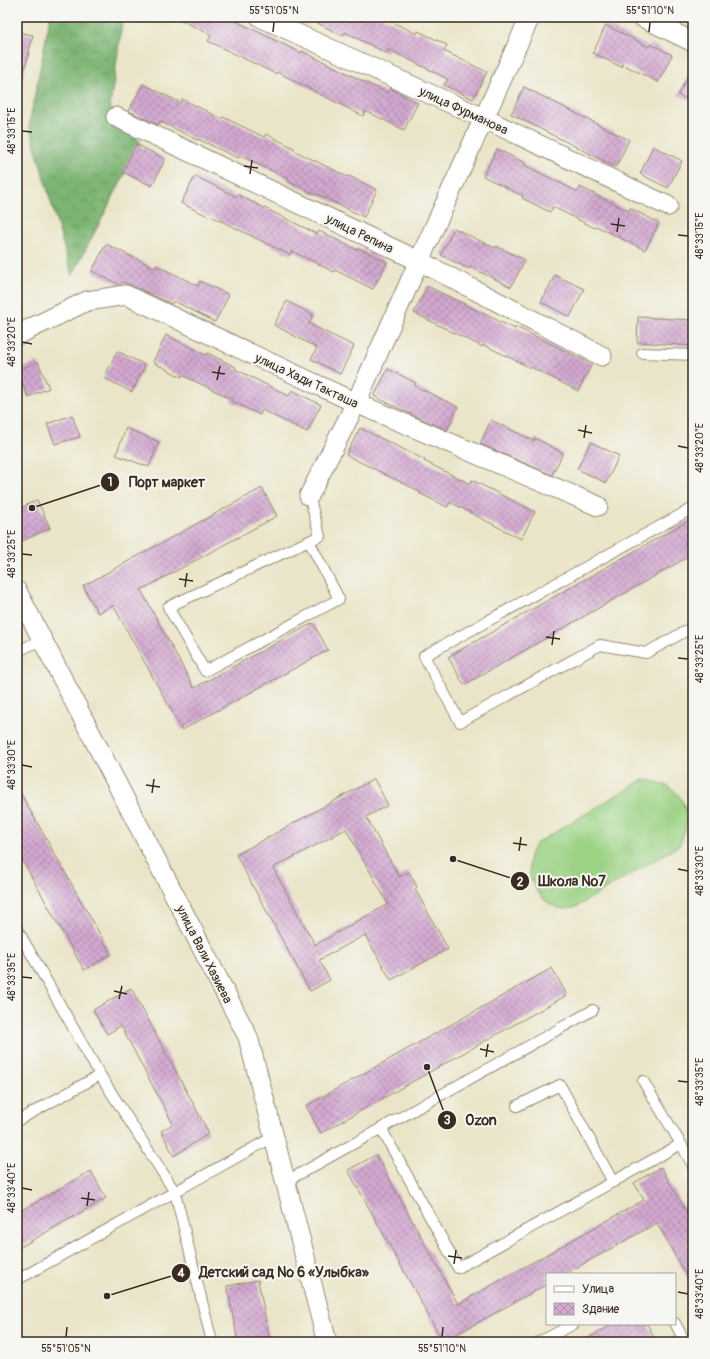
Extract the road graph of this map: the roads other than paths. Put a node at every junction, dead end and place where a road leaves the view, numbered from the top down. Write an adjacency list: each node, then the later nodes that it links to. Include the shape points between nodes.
1 (260, 17): 6 (street, улица Фурманова)
2 (530, 17): 6 (street)
3 (642, 17): 4 (street)
4 (693, 42)
5 (116, 117): 8 (street, улица Репина)
6 (483, 118): 7 (street, улица Фурманова); 8 (street)
7 (668, 206)
8 (418, 261): 12 (street, улица Репина); 13 (street)
9 (17, 335): 13 (street, улица Хади Такташа, via 87,301 126,295)
10 (642, 353): 11 (lane)
11 (693, 355)
12 (602, 356)
13 (356, 403): 14 (street); 15 (street, улица Хади Такташа)
14 (309, 496): 17 (lane, via 320,536)
15 (598, 506)
16 (693, 508): 19 (lane, via 424,656 460,722 600,645 646,654)
17 (309, 541): 17 (lane, via 168,607 205,671 339,599)
18 (17, 591): 20 (street, улица Вали Хазиева)
19 (693, 627)
20 (42, 639): 21 (lane); 29 (street, улица Вали Хазиева, via 248,1038)
21 (17, 652)
22 (17, 929): 24 (lane)
23 (594, 1010): 28 (lane)
24 (100, 1075): 27 (lane); 34 (lane)
25 (643, 1081): 30 (lane)
26 (517, 1106): 33 (lane, via 560,1084)
27 (17, 1121)
28 (380, 1128): 32 (lane); 33 (lane, via 458,1268)
29 (273, 1137): 32 (street, улица Вали Хазиева); 34 (lane)
30 (681, 1144): 31 (lane); 33 (lane)
31 (693, 1166)
32 (285, 1182): 39 (street, улица Вали Хазиева)
33 (613, 1182)
34 (175, 1192): 35 (lane); 38 (lane)
35 (17, 1280)
36 (572, 1325): 40 (lane)
37 (676, 1325): 41 (lane)
38 (212, 1342)
39 (326, 1342)
40 (539, 1342)
41 (685, 1342)

